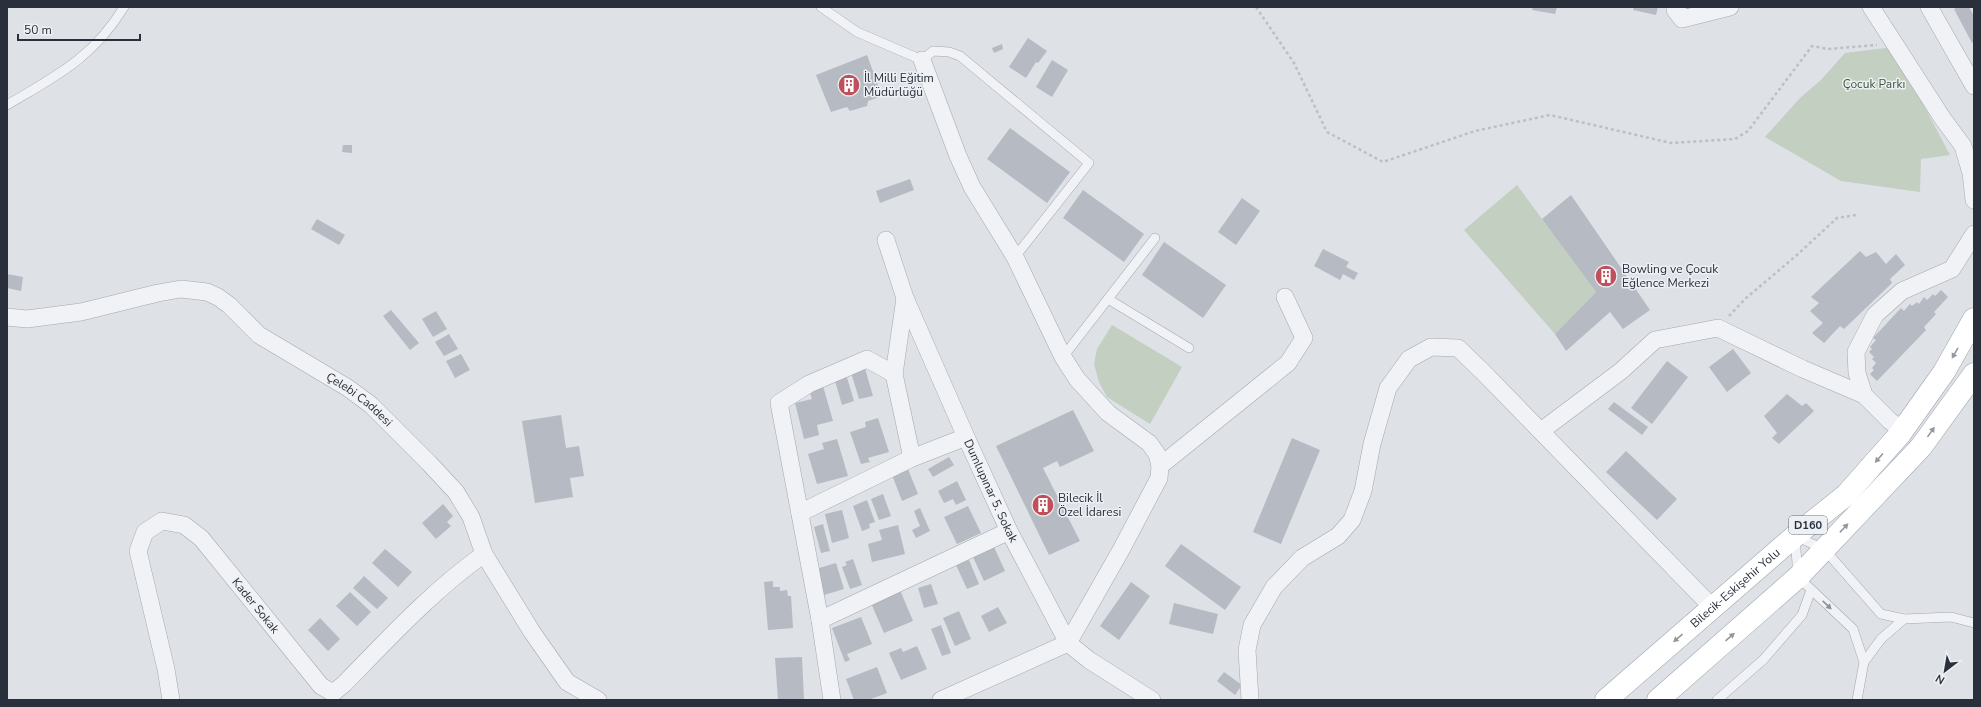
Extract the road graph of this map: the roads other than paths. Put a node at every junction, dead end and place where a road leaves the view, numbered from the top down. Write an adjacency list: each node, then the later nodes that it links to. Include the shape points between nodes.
1 (124, 7): 9 (lane, via 103,37 76,63)
2 (821, 7): 7 (lane, via 857,32)
3 (1678, 7): 4 (street, via 1675,10 1682,18)
4 (1730, 7)
5 (1871, 7): 10 (street, via 1942,119 1963,146 1971,172)
6 (1929, 7): 8 (street)
7 (922, 60): 14 (street, via 972,187); 14 (lane, via 932,51 949,52 960,56 1089,164)
8 (1974, 86)
9 (7, 105)
10 (1974, 200)
11 (1974, 234): 24 (street, via 1952,269 1902,291 1875,315 1856,352 1857,373)
12 (1155, 238): 17 (lane)
13 (886, 240): 16 (street, Dumlupınar 5. Sokak)
14 (1015, 257): 21 (street)
15 (1285, 297): 29 (street, via 1304,338 1288,363)
16 (905, 298): 22 (street); 27 (street, Dumlupınar 5. Sokak)
17 (1108, 299): 20 (lane); 21 (lane)
18 (7, 318): 34 (street, Çelebi Caddesi, via 27,319 81,312 181,289 207,292 218,297 259,335 348,388 371,405 456,492 471,518)
19 (1974, 319): 25 (main road, Bilecik-Eskişehir Yolu / D160, one-way to 25, via 1944,372)
20 (1189, 348)
21 (1062, 357): 29 (street, via 1077,379 1108,413 1149,443 1157,454)
22 (894, 374): 28 (street); 30 (street, via 867,359 809,384 778,403)
23 (1974, 374): 33 (main road, D160, one-way to 23, via 1920,447)
24 (1864, 396): 25 (street); 26 (street, via 1718,328 1655,340 1621,371)
25 (1903, 430): 32 (main road, Bilecik-Eskişehir Yolu / D160, one-way to 32, via 1846,495)
26 (1541, 431): 36 (street); 47 (street, via 1458,348 1431,347 1409,359 1388,388 1372,444 1363,491 1352,520 1338,536 1302,558 1274,587 1252,625 1247,650)
27 (966, 437): 28 (street); 31 (street, Dumlupınar 5. Sokak)
28 (912, 458): 30 (street)
29 (1160, 466): 40 (street, via 1159,478 1132,531)
30 (800, 514): 38 (street)
31 (1009, 531): 38 (street); 40 (street, Dumlupınar 5. Sokak)
32 (1795, 536): 33 (lane); 35 (lane); 36 (main road, Bilecik-Eskişehir Yolu / D160)
33 (1824, 549): 35 (main road, D160); 37 (lane, via 1881,614)
34 (484, 554): 42 (street, Kader Sokak, via 458,573 409,617 333,693 321,686 201,538 184,525 162,521 146,532 138,551); 43 (street, Çelebi Caddesi, via 532,632 567,682)
35 (1805, 583): 41 (lane, one-way to 41, via 1853,629); 49 (main road, D160, one-way to 35); 50 (lane, via 1802,615 1763,660)
36 (1713, 608): 48 (main road, Bilecik-Eskişehir Yolu / D160, one-way to 48)
37 (1904, 619): 39 (lane, via 1951,617); 41 (lane, via 1881,639)
38 (820, 620): 44 (street)
39 (1974, 623)
40 (1068, 643): 45 (street); 46 (street, Dumlupınar 5. Sokak, via 1089,660)
41 (1864, 662): 51 (lane)
42 (171, 700)
43 (598, 700)
44 (832, 700)
45 (941, 700)
46 (1152, 700)
47 (1250, 700)
48 (1606, 700)
49 (1658, 700)
50 (1718, 700)
51 (1858, 700)

